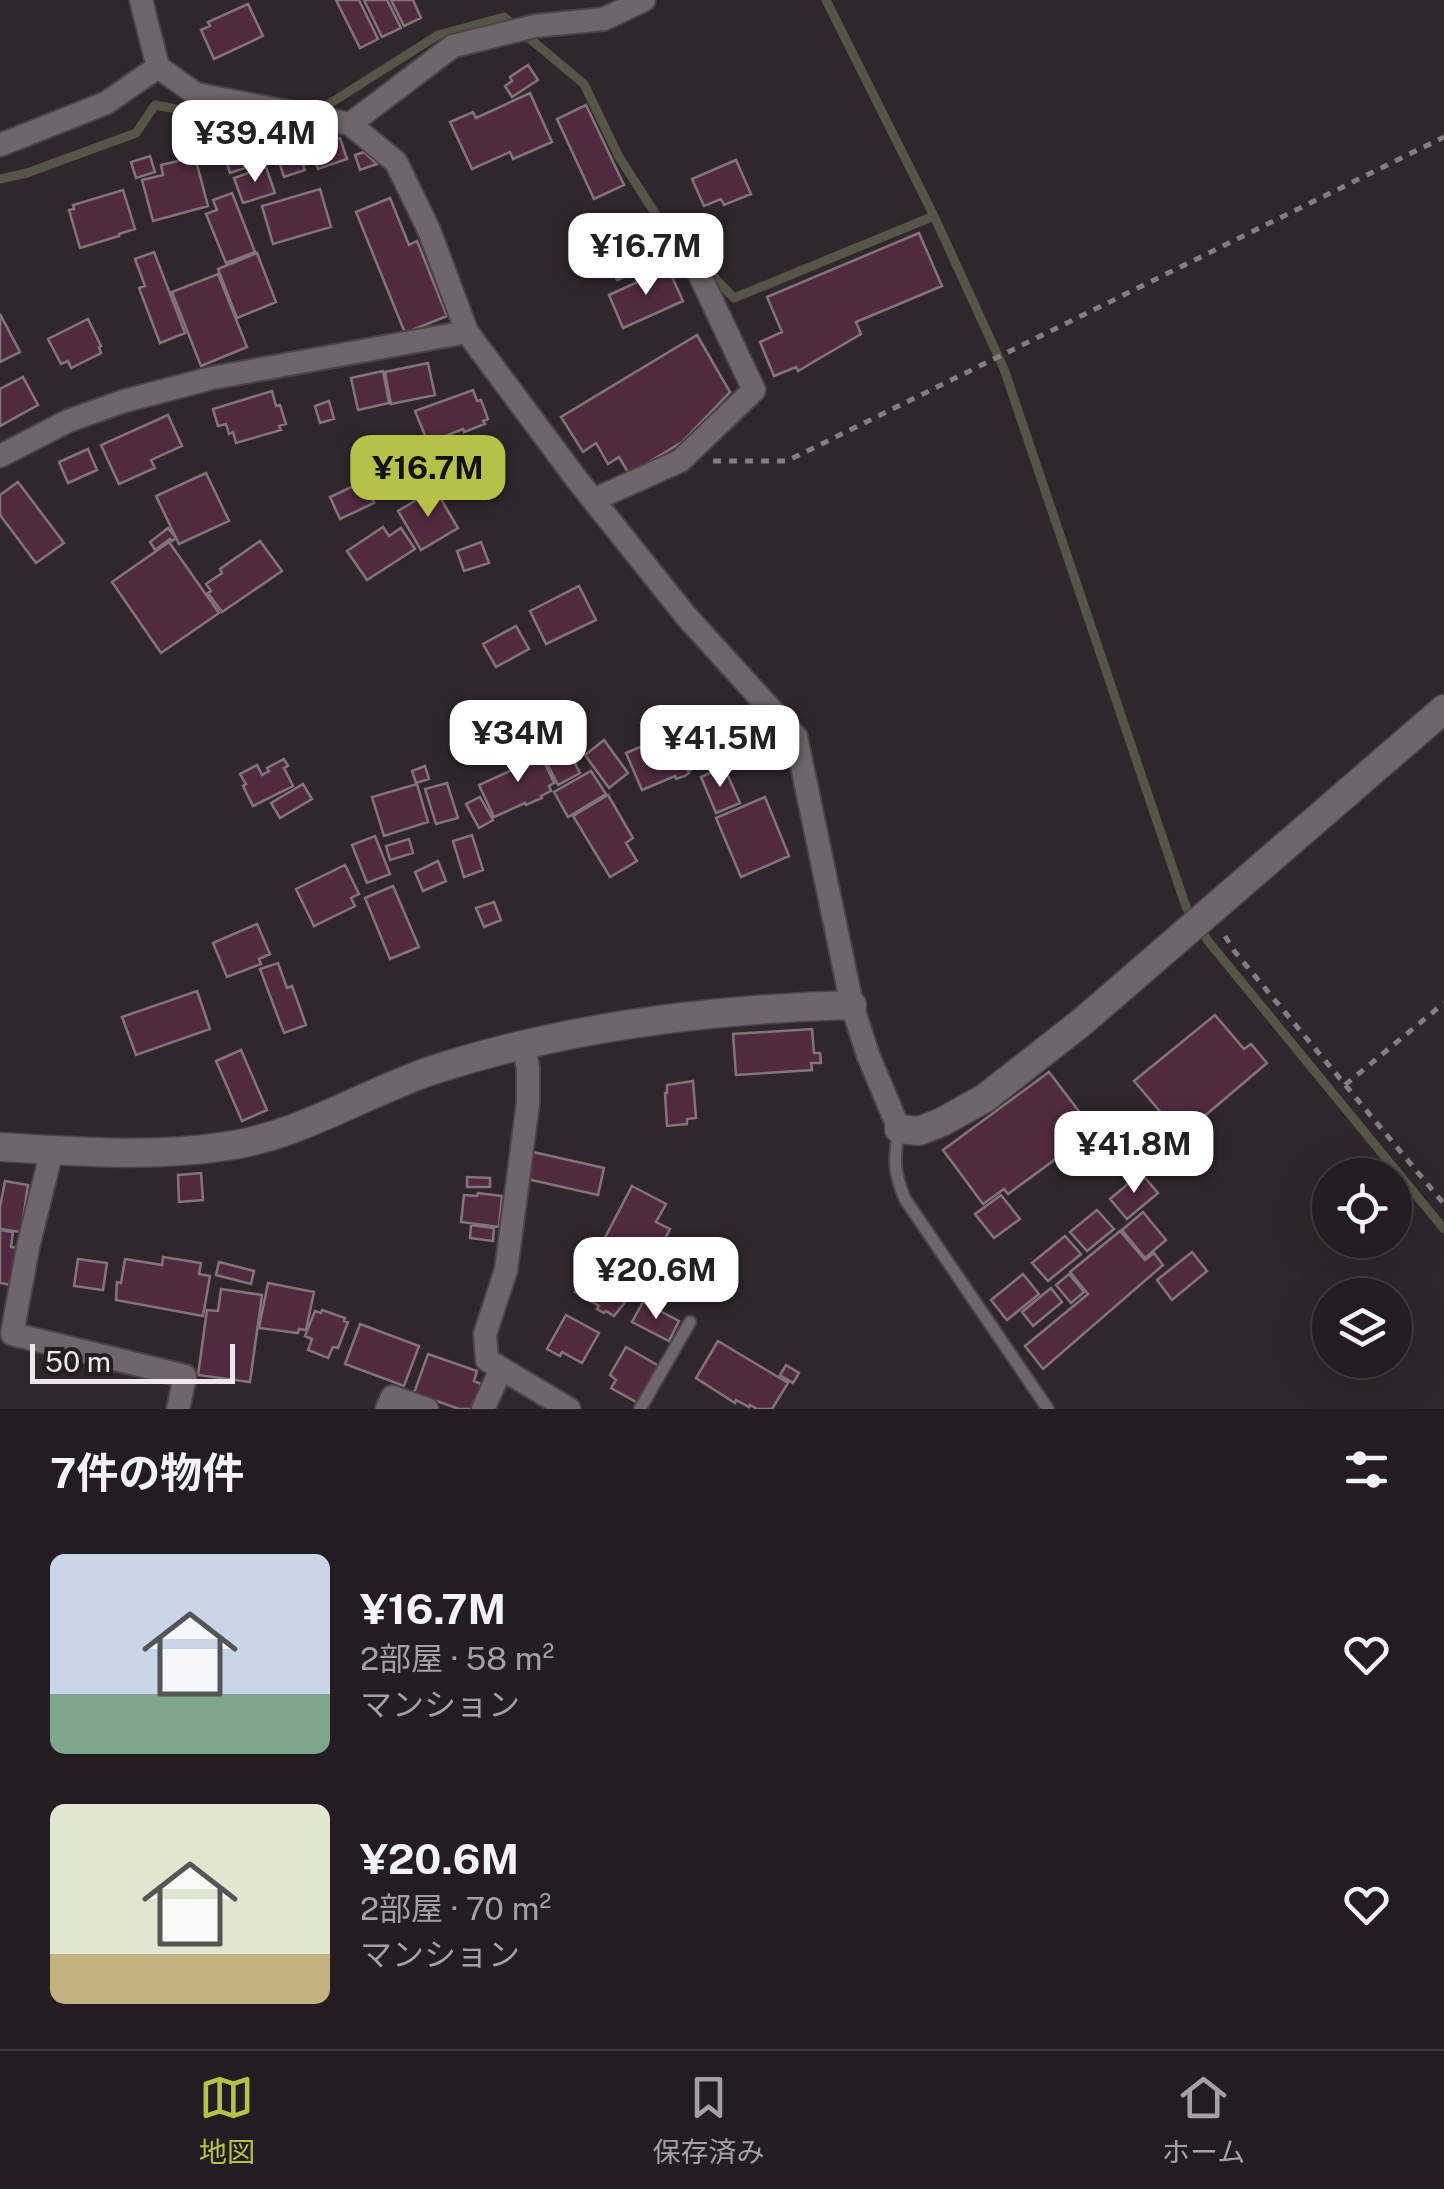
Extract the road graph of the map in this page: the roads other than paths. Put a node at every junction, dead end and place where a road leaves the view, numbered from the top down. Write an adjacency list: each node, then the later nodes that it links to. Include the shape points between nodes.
1 (141, 0): 3 (street)
2 (644, 0): 4 (street, via 604,20 535,26 452,46)
3 (158, 67): 4 (street, via 196,94); 5 (street, via 106,102)
4 (350, 124): 7 (street, via 396,162 430,230)
5 (0, 144)
6 (677, 227): 9 (street, via 754,390 680,461)
7 (466, 332): 8 (street, via 212,378 124,401 68,420); 9 (street)
8 (0, 456)
9 (592, 500): 11 (street, via 796,737)
10 (1444, 709): 13 (street, via 985,1098 920,1131)
11 (852, 1005): 12 (street, via 615,1025); 13 (street)
12 (523, 1044): 15 (street, via 430,1071 280,1135 191,1151); 17 (street, via 528,1103 506,1270 485,1334 487,1360)
13 (899, 1129): 24 (lane, via 894,1160 904,1199)
14 (0, 1147): 15 (street)
15 (52, 1150): 18 (street, via 12,1334 186,1376)
16 (690, 1322): 23 (lane)
17 (501, 1369): 21 (street); 22 (street)
18 (178, 1409)
19 (388, 1409): 20 (street, via 392,1397)
20 (427, 1409)
21 (483, 1409)
22 (569, 1409)
23 (640, 1409)
24 (1048, 1409)

